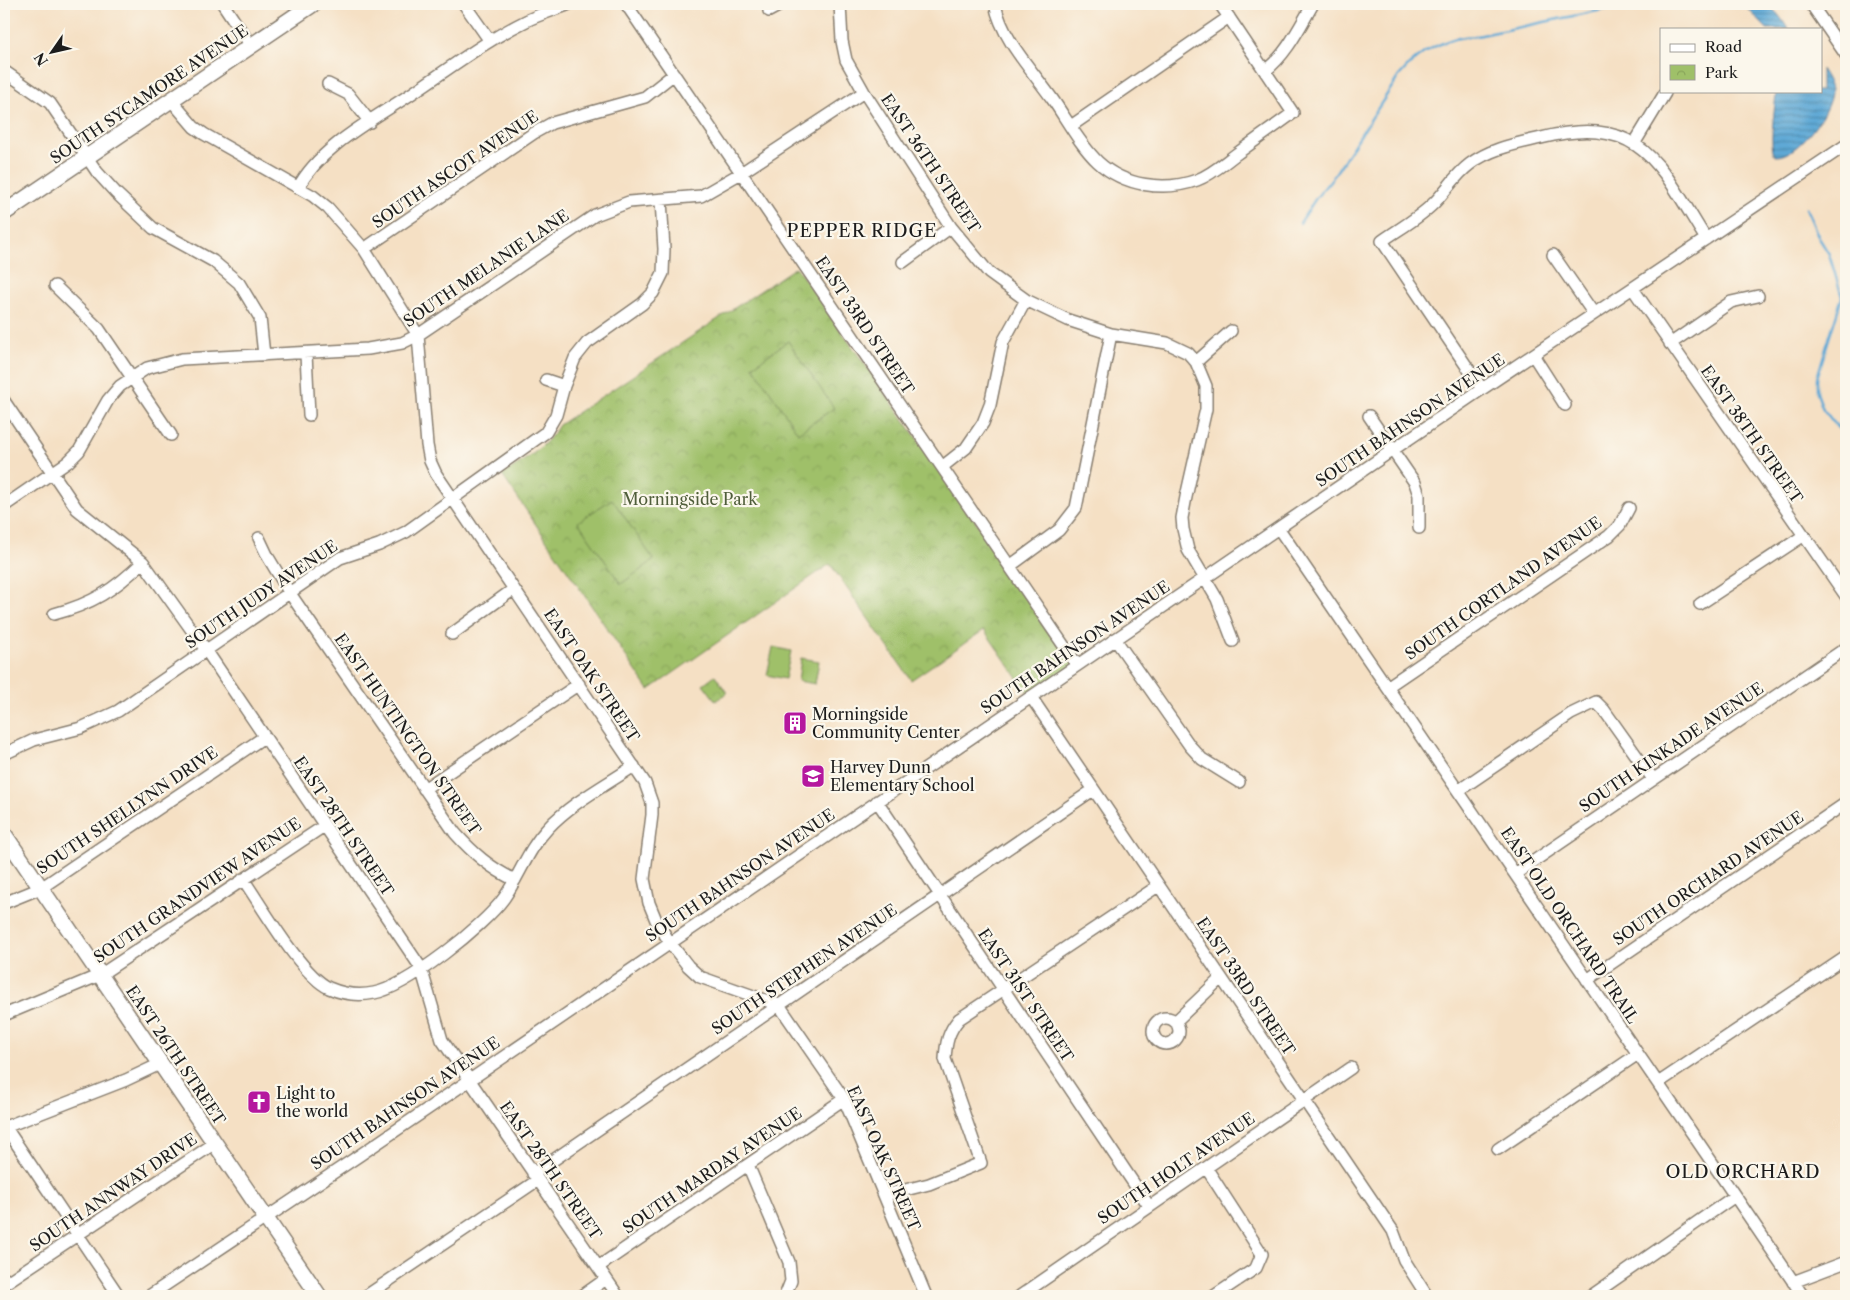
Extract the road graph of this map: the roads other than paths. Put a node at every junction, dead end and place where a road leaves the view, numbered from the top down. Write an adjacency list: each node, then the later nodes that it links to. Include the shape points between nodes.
1 (223, 4): 15 (street)
2 (313, 4): 15 (main road, SOUTH SYCAMORE AVENUE)
3 (464, 4): 14 (street)
4 (568, 4): 14 (street)
5 (626, 4): 19 (street, EAST 33RD STREET)
6 (782, 4): 12 (street)
7 (840, 4): 21 (street, EAST 36TH STREET, via 846,60)
8 (995, 4): 25 (street, via 1006,34)
9 (1220, 4): 13 (street)
10 (1312, 4): 18 (street, via 1282,55)
11 (1811, 4): 16 (street)
12 (769, 11)
13 (1229, 17): 18 (street); 25 (street)
14 (490, 40): 24 (street)
15 (251, 46): 23 (main road, SOUTH SYCAMORE AVENUE)
16 (1846, 55)
17 (4, 71): 28 (street, via 50,103)
18 (1265, 71): 25 (street, via 1293,113 1198,180 1155,186 1133,182 1098,162)
19 (674, 74): 29 (street, EAST 33RD STREET); 35 (street, SOUTH ASCOT AVENUE, via 645,97 552,123 534,133)
20 (328, 84): 24 (street, via 348,94)
21 (864, 92): 29 (street, SOUTH MELANIE LANE); 33 (street, EAST 36TH STREET)
22 (1665, 93): 26 (street)
23 (171, 100): 28 (main road, SOUTH SYCAMORE AVENUE); 30 (street, EAST OAK STREET, via 204,134)
24 (370, 122): 30 (street, via 330,150 309,171)
25 (1071, 126)
26 (1634, 144): 34 (street, via 1664,172); 54 (street, via 1603,131 1586,130 1500,148 1469,165 1453,178 1434,203 1382,241)
27 (1846, 145): 34 (street, SOUTH BAHNSON AVENUE)
28 (87, 156): 32 (main road, SOUTH SYCAMORE AVENUE); 48 (street, via 116,193 153,228 213,261 240,283 260,318)
29 (741, 173): 31 (street, SOUTH MELANIE LANE, via 701,196); 61 (street, EAST 33RD STREET)
30 (298, 188): 35 (street, EAST OAK STREET, via 328,208)
31 (661, 200): 45 (street, SOUTH MELANIE LANE, via 629,202 595,215); 53 (street, SOUTH JUDY AVENUE, via 663,273 653,293 587,343 575,358)
32 (4, 213)
33 (951, 227): 37 (street); 41 (street, EAST 36TH STREET, via 989,273)
34 (1706, 239): 39 (street, SOUTH BAHNSON AVENUE)
35 (364, 249): 45 (street, EAST OAK STREET)
36 (1553, 255): 42 (street)
37 (904, 262)
38 (56, 286): 51 (street, via 99,329)
39 (1633, 289): 42 (street, SOUTH BAHNSON AVENUE); 46 (street, EAST 38TH STREET)
40 (1758, 296): 46 (street, via 1731,302)
41 (1026, 300): 44 (street, EAST 36TH STREET, via 1068,320); 61 (street, via 1003,342 983,423 966,448)
42 (1594, 314): 49 (street, SOUTH BAHNSON AVENUE)
43 (1231, 331): 50 (street)
44 (1111, 334): 50 (street, EAST 36TH STREET, via 1167,343 1188,353); 71 (street, via 1076,508 1059,530)
45 (418, 335): 47 (street, SOUTH MELANIE LANE, via 388,347); 63 (street, EAST OAK STREET, via 430,461)
46 (1670, 344): 68 (street, EAST 38TH STREET)
47 (306, 354): 48 (street, SOUTH MELANIE LANE); 57 (street)
48 (264, 355): 51 (street, SOUTH MELANIE LANE, via 182,359 162,363)
49 (1533, 355): 54 (street, SOUTH BAHNSON AVENUE); 56 (street)
50 (1196, 362): 72 (street, via 1206,386 1206,409 1182,518 1185,542)
51 (134, 377): 59 (street); 62 (street, SOUTH MELANIE LANE, via 120,386 108,400 79,451)
52 (546, 380): 53 (street)
53 (564, 386): 63 (street, SOUTH JUDY AVENUE, via 556,415 546,432)
54 (1482, 390): 60 (street, SOUTH BAHNSON AVENUE)
55 (4, 401): 62 (street, EAST 28TH STREET)
56 (1565, 405)
57 (309, 415)
58 (1369, 416): 60 (street)
59 (171, 435)
60 (1394, 450): 66 (street, via 1419,495); 67 (street, SOUTH BAHNSON AVENUE)
61 (942, 467): 71 (street, EAST 33RD STREET)
62 (53, 473): 64 (street, SOUTH MELANIE LANE); 70 (street, EAST 28TH STREET, via 77,508)
63 (452, 498): 73 (street, EAST OAK STREET); 74 (street, SOUTH JUDY AVENUE, via 406,532 340,558)
64 (4, 506)
65 (1629, 508): 85 (street, SOUTH CORTLAND AVENUE, via 1609,536)
66 (1419, 528)
67 (1279, 529): 72 (street, SOUTH BAHNSON AVENUE); 85 (street, EAST OLD ORCHARD TRAIL)
68 (1803, 536): 75 (street, EAST 38TH STREET); 76 (street)
69 (259, 538): 74 (street, EAST HUNTINGTON STREET)
70 (143, 562): 77 (street, via 99,598); 82 (street, EAST 28TH STREET)
71 (1010, 566): 83 (street, EAST 33RD STREET)
72 (1206, 578): 79 (street, SOUTH BAHNSON AVENUE); 80 (street)
73 (514, 589): 78 (street); 84 (street, EAST OAK STREET)
74 (289, 592): 82 (street, SOUTH JUDY AVENUE); 92 (street, EAST HUNTINGTON STREET)
75 (1846, 596)
76 (1700, 604)
77 (54, 614)
78 (452, 634)
79 (1115, 639): 83 (street, SOUTH BAHNSON AVENUE); 91 (street, via 1190,746 1202,759)
80 (1234, 641)
81 (1846, 648): 90 (street, SOUTH KINKADE AVENUE)
82 (206, 650): 87 (street, EAST 28TH STREET); 88 (street, SOUTH JUDY AVENUE, via 118,711 81,728 34,740)
83 (1077, 665): 86 (street, SOUTH BAHNSON AVENUE)
84 (579, 684): 89 (street, EAST OAK STREET); 92 (street)
85 (1387, 687): 94 (street, EAST OLD ORCHARD TRAIL)
86 (1031, 697): 93 (street, EAST 33RD STREET); 95 (street, SOUTH BAHNSON AVENUE)
87 (264, 737): 97 (street, EAST 28TH STREET); 103 (street, SOUTH SHELLYNN DRIVE)
88 (4, 754)
89 (634, 766): 101 (street, via 549,826 528,854); 106 (street, EAST OAK STREET, via 652,803 644,879 646,891 656,920)
90 (1653, 779): 94 (street, via 1596,702 1571,714); 99 (street, SOUTH KINKADE AVENUE)
91 (1239, 782)
92 (424, 789): 101 (street, EAST HUNTINGTON STREET, via 472,853 494,870)
93 (1093, 790): 102 (street, EAST 33RD STREET); 104 (street, SOUTH STEPHEN AVENUE)
94 (1458, 791): 99 (street, EAST OLD ORCHARD TRAIL)
95 (877, 801): 104 (street, EAST 31ST STREET); 106 (street, SOUTH BAHNSON AVENUE)
96 (1846, 804): 111 (street, SOUTH ORCHARD AVENUE)
97 (324, 826): 100 (street, SOUTH GRANDVIEW AVENUE); 108 (street, EAST 28TH STREET)
98 (4, 834): 103 (main road, EAST 26TH STREET)
99 (1515, 874): 111 (street, EAST OLD ORCHARD TRAIL)
100 (243, 879): 108 (street, via 302,965 328,988 351,995 375,993 397,984); 109 (street, SOUTH GRANDVIEW AVENUE)
101 (515, 880): 108 (street, via 504,898 474,931)
102 (1158, 886): 110 (street, EAST 33RD STREET); 112 (street)
103 (41, 888): 105 (street, SOUTH SHELLYNN DRIVE); 109 (main road, EAST 26TH STREET)
104 (940, 896): 112 (street, EAST 31ST STREET); 113 (street, SOUTH STEPHEN AVENUE)
105 (4, 903)
106 (670, 943): 113 (street, EAST OAK STREET, via 700,977); 119 (street, SOUTH BAHNSON AVENUE)
107 (1846, 957): 120 (street)
108 (421, 968): 119 (street, EAST 28TH STREET, via 442,1040)
109 (100, 975): 114 (street, SOUTH GRANDVIEW AVENUE); 117 (main road, EAST 26TH STREET)
110 (1221, 978): 115 (street); 122 (street, EAST 33RD STREET)
111 (1587, 980): 116 (street, EAST OLD ORCHARD TRAIL)
112 (1003, 990): 129 (street, via 959,1019 946,1043 945,1060 981,1163 929,1184); 131 (street, EAST 31ST STREET)
113 (779, 1005): 121 (street, EAST OAK STREET); 128 (street, SOUTH STEPHEN AVENUE)
114 (4, 1015)
115 (1175, 1022)
116 (1638, 1054): 120 (street, EAST OLD ORCHARD TRAIL); 125 (street)
117 (160, 1064): 123 (street); 124 (main road, EAST 26TH STREET)
118 (1351, 1068): 122 (street, SOUTH HOLT AVENUE)
119 (469, 1080): 128 (street, EAST 28TH STREET); 132 (street, SOUTH BAHNSON AVENUE)
120 (1658, 1083): 130 (street, EAST OLD ORCHARD TRAIL)
121 (844, 1099): 126 (street, SOUTH MARDAY AVENUE); 129 (street, EAST OAK STREET)
122 (1304, 1100): 127 (street, SOUTH HOLT AVENUE); 149 (street, EAST 33RD STREET, via 1392,1231 1404,1260)
123 (4, 1126): 133 (street)
124 (215, 1144): 132 (main road, EAST 26TH STREET); 133 (street, SOUTH ANNWAY DRIVE)
125 (1498, 1148)
126 (748, 1165): 135 (street, SOUTH MARDAY AVENUE); 145 (street, via 789,1262 791,1281)
127 (1207, 1169): 131 (street, SOUTH HOLT AVENUE); 148 (street, via 1262,1254 1256,1268)
128 (535, 1177): 135 (street, EAST 28TH STREET); 142 (street, SOUTH STEPHEN AVENUE)
129 (885, 1195): 146 (street, EAST OAK STREET)
130 (1735, 1196): 137 (street, EAST OLD ORCHARD TRAIL); 150 (street)
131 (1149, 1206): 147 (street, SOUTH HOLT AVENUE)
132 (265, 1217): 140 (street, SOUTH BAHNSON AVENUE); 141 (main road, EAST 26TH STREET)
133 (78, 1235): 138 (street, SOUTH ANNWAY DRIVE); 139 (street)
134 (1846, 1262): 137 (street)
135 (598, 1267): 136 (street, EAST 28TH STREET)
136 (606, 1279): 143 (street); 144 (street, EAST 28TH STREET)
137 (1793, 1282): 151 (street, EAST OLD ORCHARD TRAIL)
138 (4, 1284)
139 (119, 1296)
140 (149, 1296)
141 (319, 1296)
142 (366, 1296)
143 (582, 1296)
144 (618, 1296)
145 (785, 1296)
146 (926, 1296)
147 (1020, 1296)
148 (1214, 1296)
149 (1427, 1296)
150 (1591, 1296)
151 (1803, 1296)

